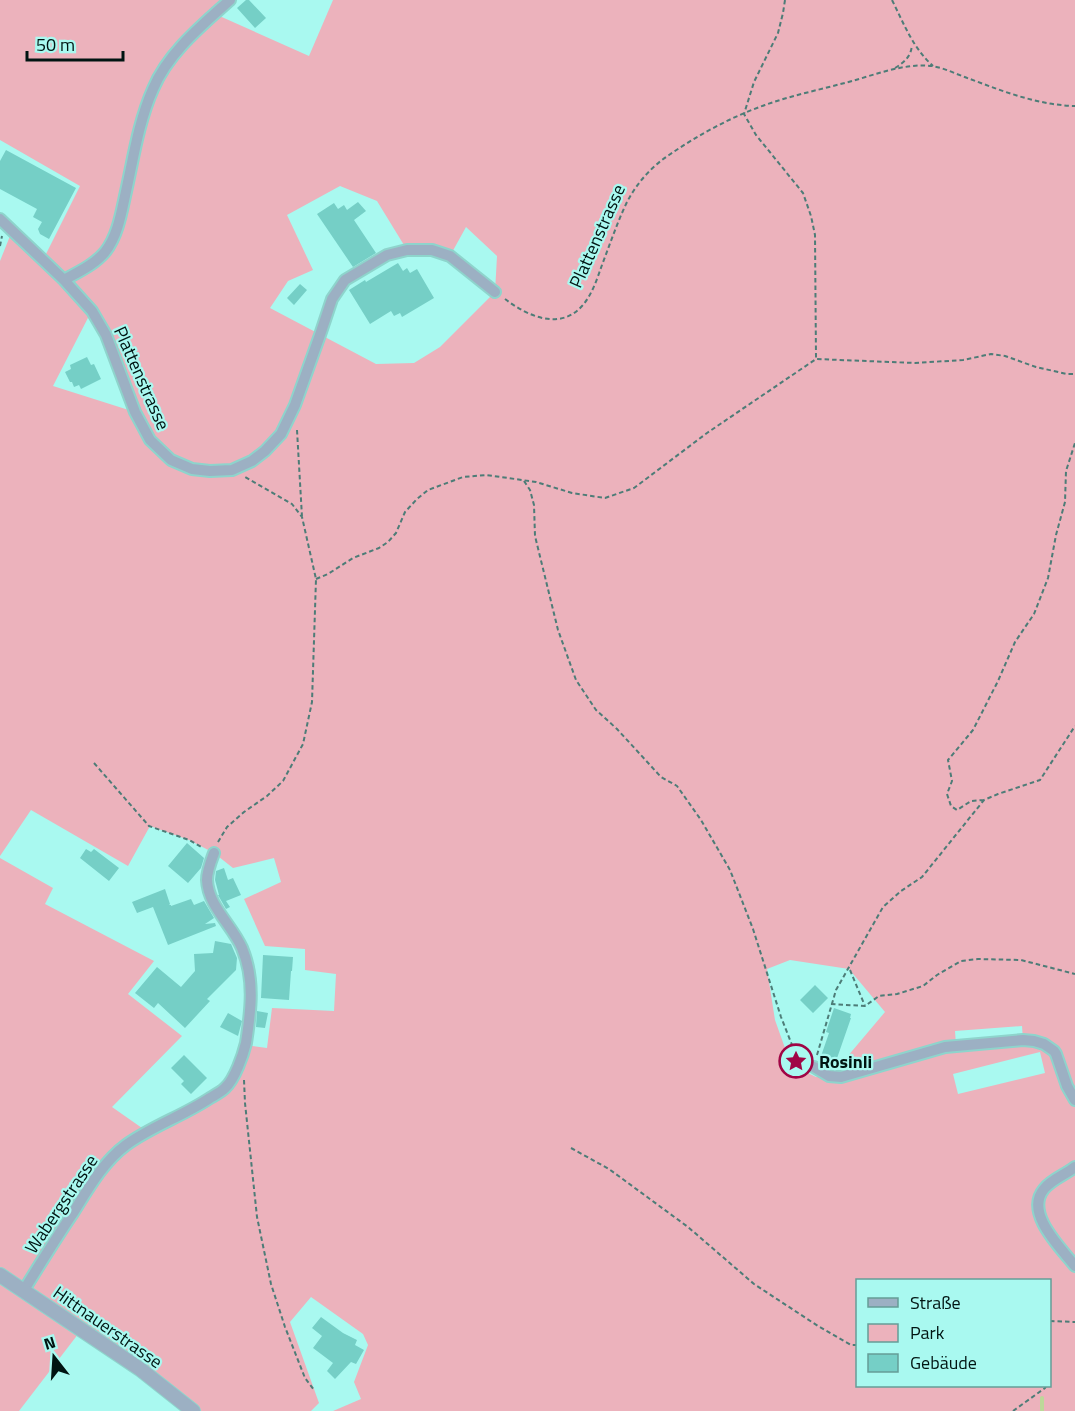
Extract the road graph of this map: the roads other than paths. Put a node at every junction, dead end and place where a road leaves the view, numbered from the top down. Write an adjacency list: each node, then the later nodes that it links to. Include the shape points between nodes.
1 (230, 0): 3 (street, via 184,44 159,76 145,110 114,237 100,257)
2 (0, 219): 3 (street, Plattenstrasse)
3 (64, 280): 4 (street, Plattenstrasse, via 92,311 106,335 135,412 150,440 171,460 210,471 232,470 252,461 280,434 295,405 332,299 345,280 387,255 432,250 450,256)
4 (495, 292)
5 (214, 853): 11 (street, Wabergstrasse, via 207,879 212,900 242,947 252,987 240,1060 225,1088 113,1156)
6 (814, 1067): 7 (street, via 829,1076 841,1077 945,1047 1034,1041 1056,1054)
7 (1075, 1100)
8 (1075, 1167): 9 (street, via 1045,1187 1038,1202 1041,1220)
9 (1075, 1266)
10 (0, 1275): 11 (street, Hittnauerstrasse)
11 (24, 1290): 12 (street, Hittnauerstrasse)
12 (194, 1411)

